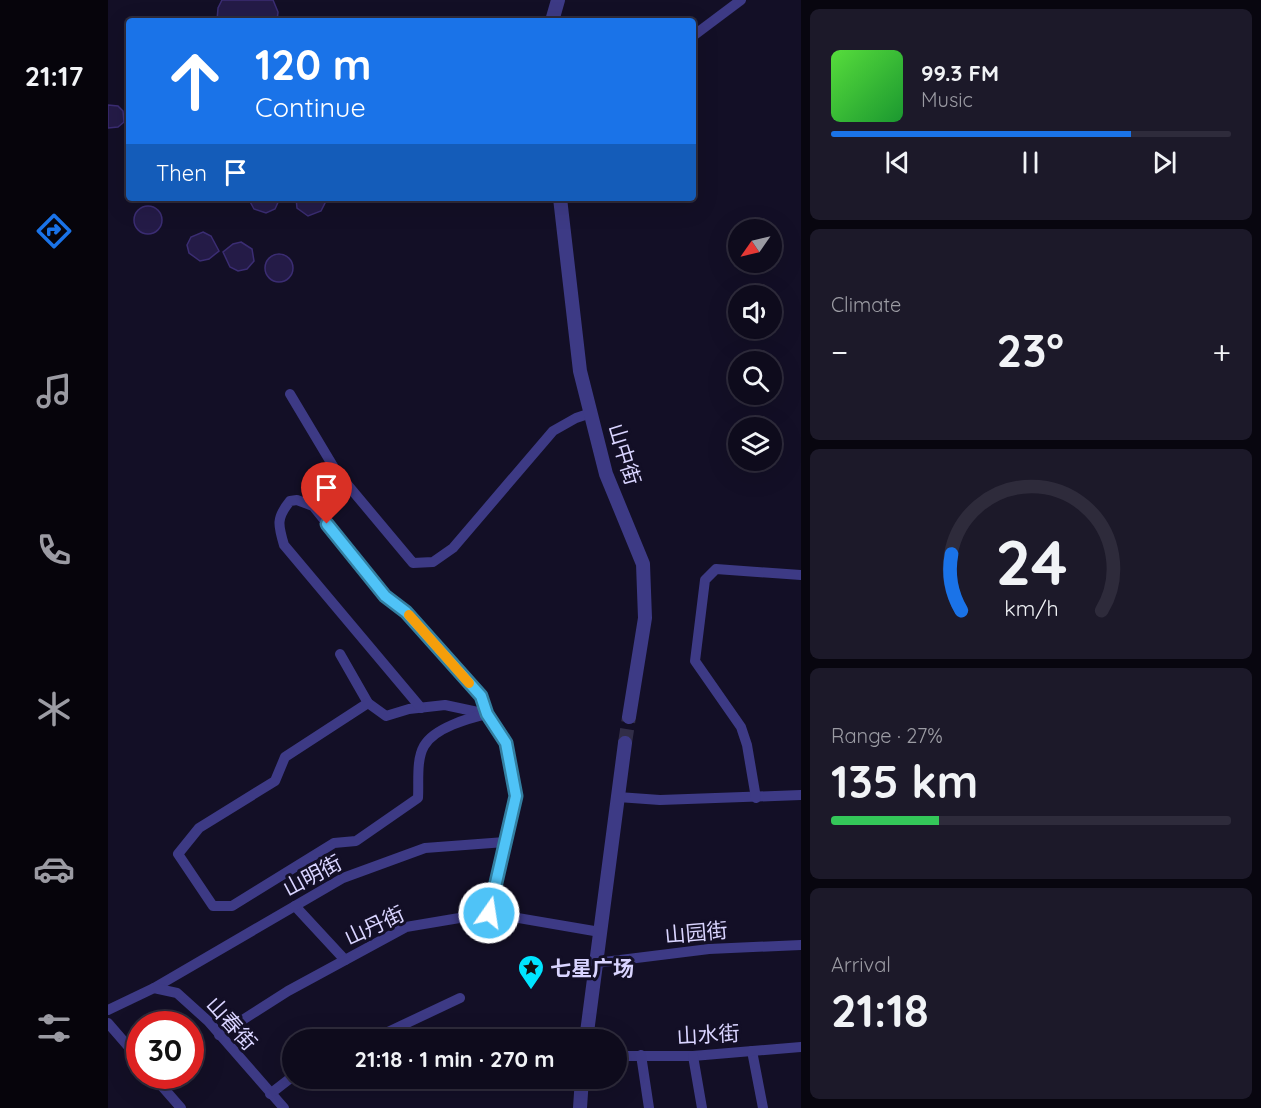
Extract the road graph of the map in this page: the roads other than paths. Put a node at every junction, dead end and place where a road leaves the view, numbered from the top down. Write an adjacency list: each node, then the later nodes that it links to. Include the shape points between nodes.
1 (558, 0): 3 (street)
2 (741, 0): 4 (street)
3 (553, 18)
4 (696, 34)
5 (560, 201): 7 (street, 山中街, via 580,371)
6 (290, 394): 7 (street, via 336,471 413,563 433,562 453,548 553,431)
7 (591, 413): 13 (street, 山中街, via 606,474 643,564 645,618)
8 (801, 575): 17 (street, via 716,569 705,580 695,661 741,727)
9 (340, 654): 10 (street)
10 (368, 703): 11 (street, via 386,716); 12 (street, via 285,757 275,781 199,828 178,854 213,906 232,906 334,843 356,841 418,798 424,745 462,720)
11 (422, 708): 12 (street, via 445,705); 12 (street, via 284,545 278,525 281,512 290,501 313,506 385,596 406,612 481,696)
12 (487, 714): 18 (street, via 506,743 516,796)
13 (629, 717)
14 (625, 743): 16 (street)
15 (801, 795): 17 (street)
16 (618, 797): 17 (street); 21 (street)
17 (756, 798)
18 (505, 842): 19 (street, 山明街, via 425,848 343,878); 20 (street)
19 (295, 906): 23 (street); 25 (street, 山明街)
20 (489, 913): 21 (street, 山丹街); 23 (street, 山丹街, via 406,927)
21 (600, 932): 24 (street)
22 (801, 945): 24 (street, 山园街, via 709,950)
23 (345, 960): 31 (street, 山丹街)
24 (596, 963): 30 (street)
25 (154, 988): 27 (street); 31 (street, 山春街, via 177,993)
26 (460, 998): 29 (street)
27 (108, 1010)
28 (108, 1023): 32 (street)
29 (394, 1029)
30 (587, 1029)
31 (219, 1035): 41 (street, 山春街)
32 (126, 1044)
33 (801, 1047): 34 (street, 山水街)
34 (752, 1051): 37 (street, 山水街); 47 (street)
35 (641, 1055): 36 (street, 山水街); 37 (street, 山水街); 45 (street)
36 (627, 1056)
37 (693, 1056): 46 (street)
38 (282, 1085): 41 (street)
39 (164, 1089): 42 (street)
40 (581, 1089): 44 (street)
41 (270, 1094): 43 (street, 山春街)
42 (181, 1108)
43 (284, 1108)
44 (580, 1108)
45 (649, 1108)
46 (702, 1108)
47 (763, 1108)

